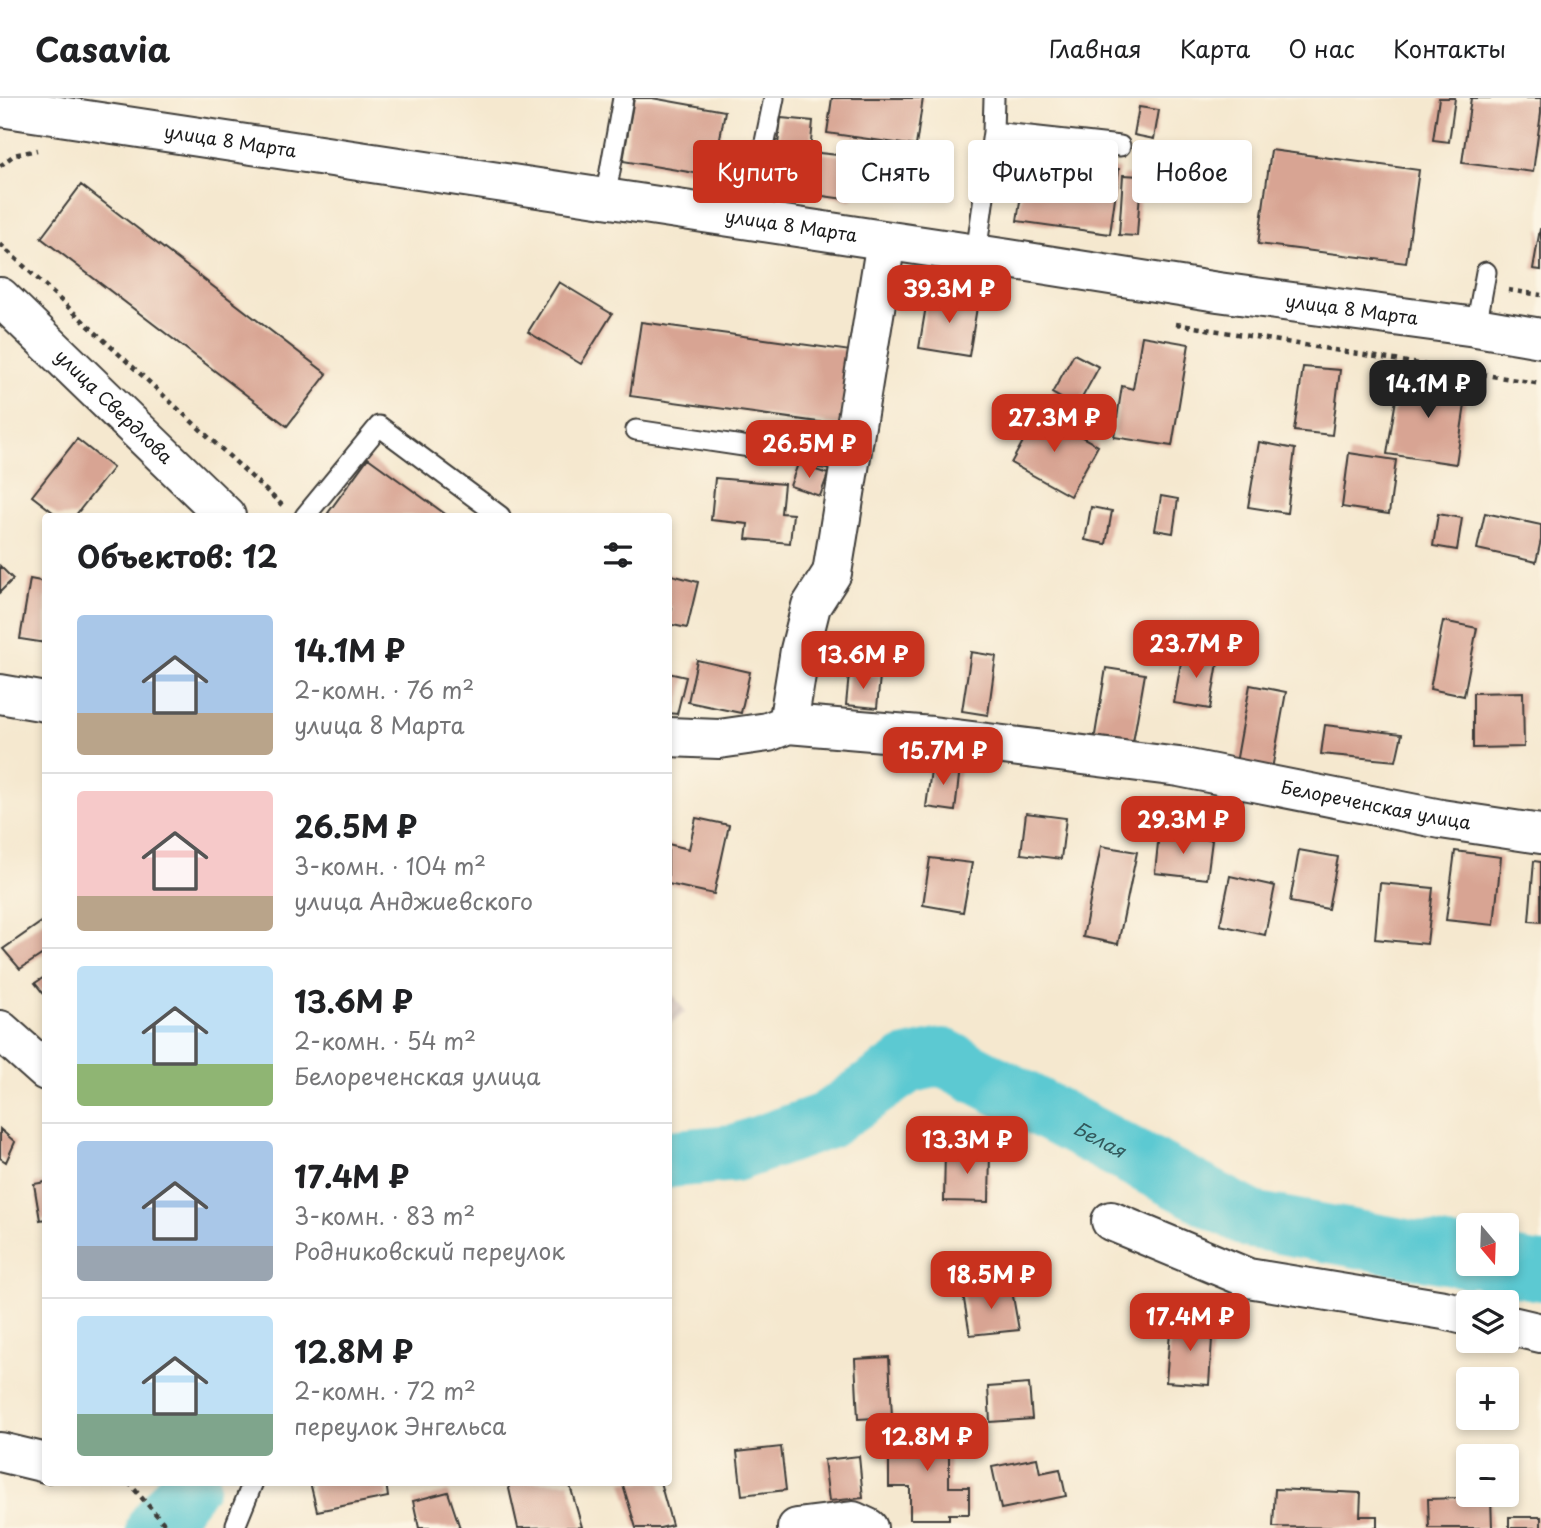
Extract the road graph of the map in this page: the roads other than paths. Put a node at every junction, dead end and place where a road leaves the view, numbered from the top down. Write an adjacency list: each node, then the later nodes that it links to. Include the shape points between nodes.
1 (623, 98): 7 (lane)
2 (774, 98): 8 (lane)
3 (994, 98): 5 (lane)
4 (18, 105): 7 (street, улица 8 Марта)
5 (993, 132): 6 (lane); 10 (lane)
6 (1120, 146)
7 (606, 199): 8 (street, улица 8 Марта)
8 (744, 220): 9 (street, улица 8 Марта)
9 (886, 241): 10 (street, улица 8 Марта); 16 (street)
10 (976, 254): 13 (street, улица 8 Марта)
11 (1484, 279): 13 (lane)
12 (0, 297): 17 (street, улица Свердлова)
13 (1476, 327): 14 (street, улица 8 Марта)
14 (1541, 338)
15 (636, 430): 16 (lane)
16 (850, 462): 22 (street, via 832,573 811,606)
17 (223, 513)
18 (307, 513): 19 (lane, via 379,426)
19 (496, 513)
20 (0, 694): 21 (street)
21 (42, 701)
22 (788, 724): 23 (street, Белореченская улица, via 768,732 719,739); 24 (street, Белореченская улица, via 932,736 1179,767)
23 (672, 737)
24 (1541, 834)
25 (0, 1030): 26 (street)
26 (42, 1067)
27 (1111, 1221): 28 (street, via 1248,1278)
28 (1456, 1313)
29 (1519, 1328): 30 (street)
30 (1541, 1333)
31 (0, 1452): 32 (street)
32 (42, 1462)
33 (251, 1486): 35 (lane)
34 (859, 1526): 36 (street)
35 (236, 1528)
36 (797, 1528)

